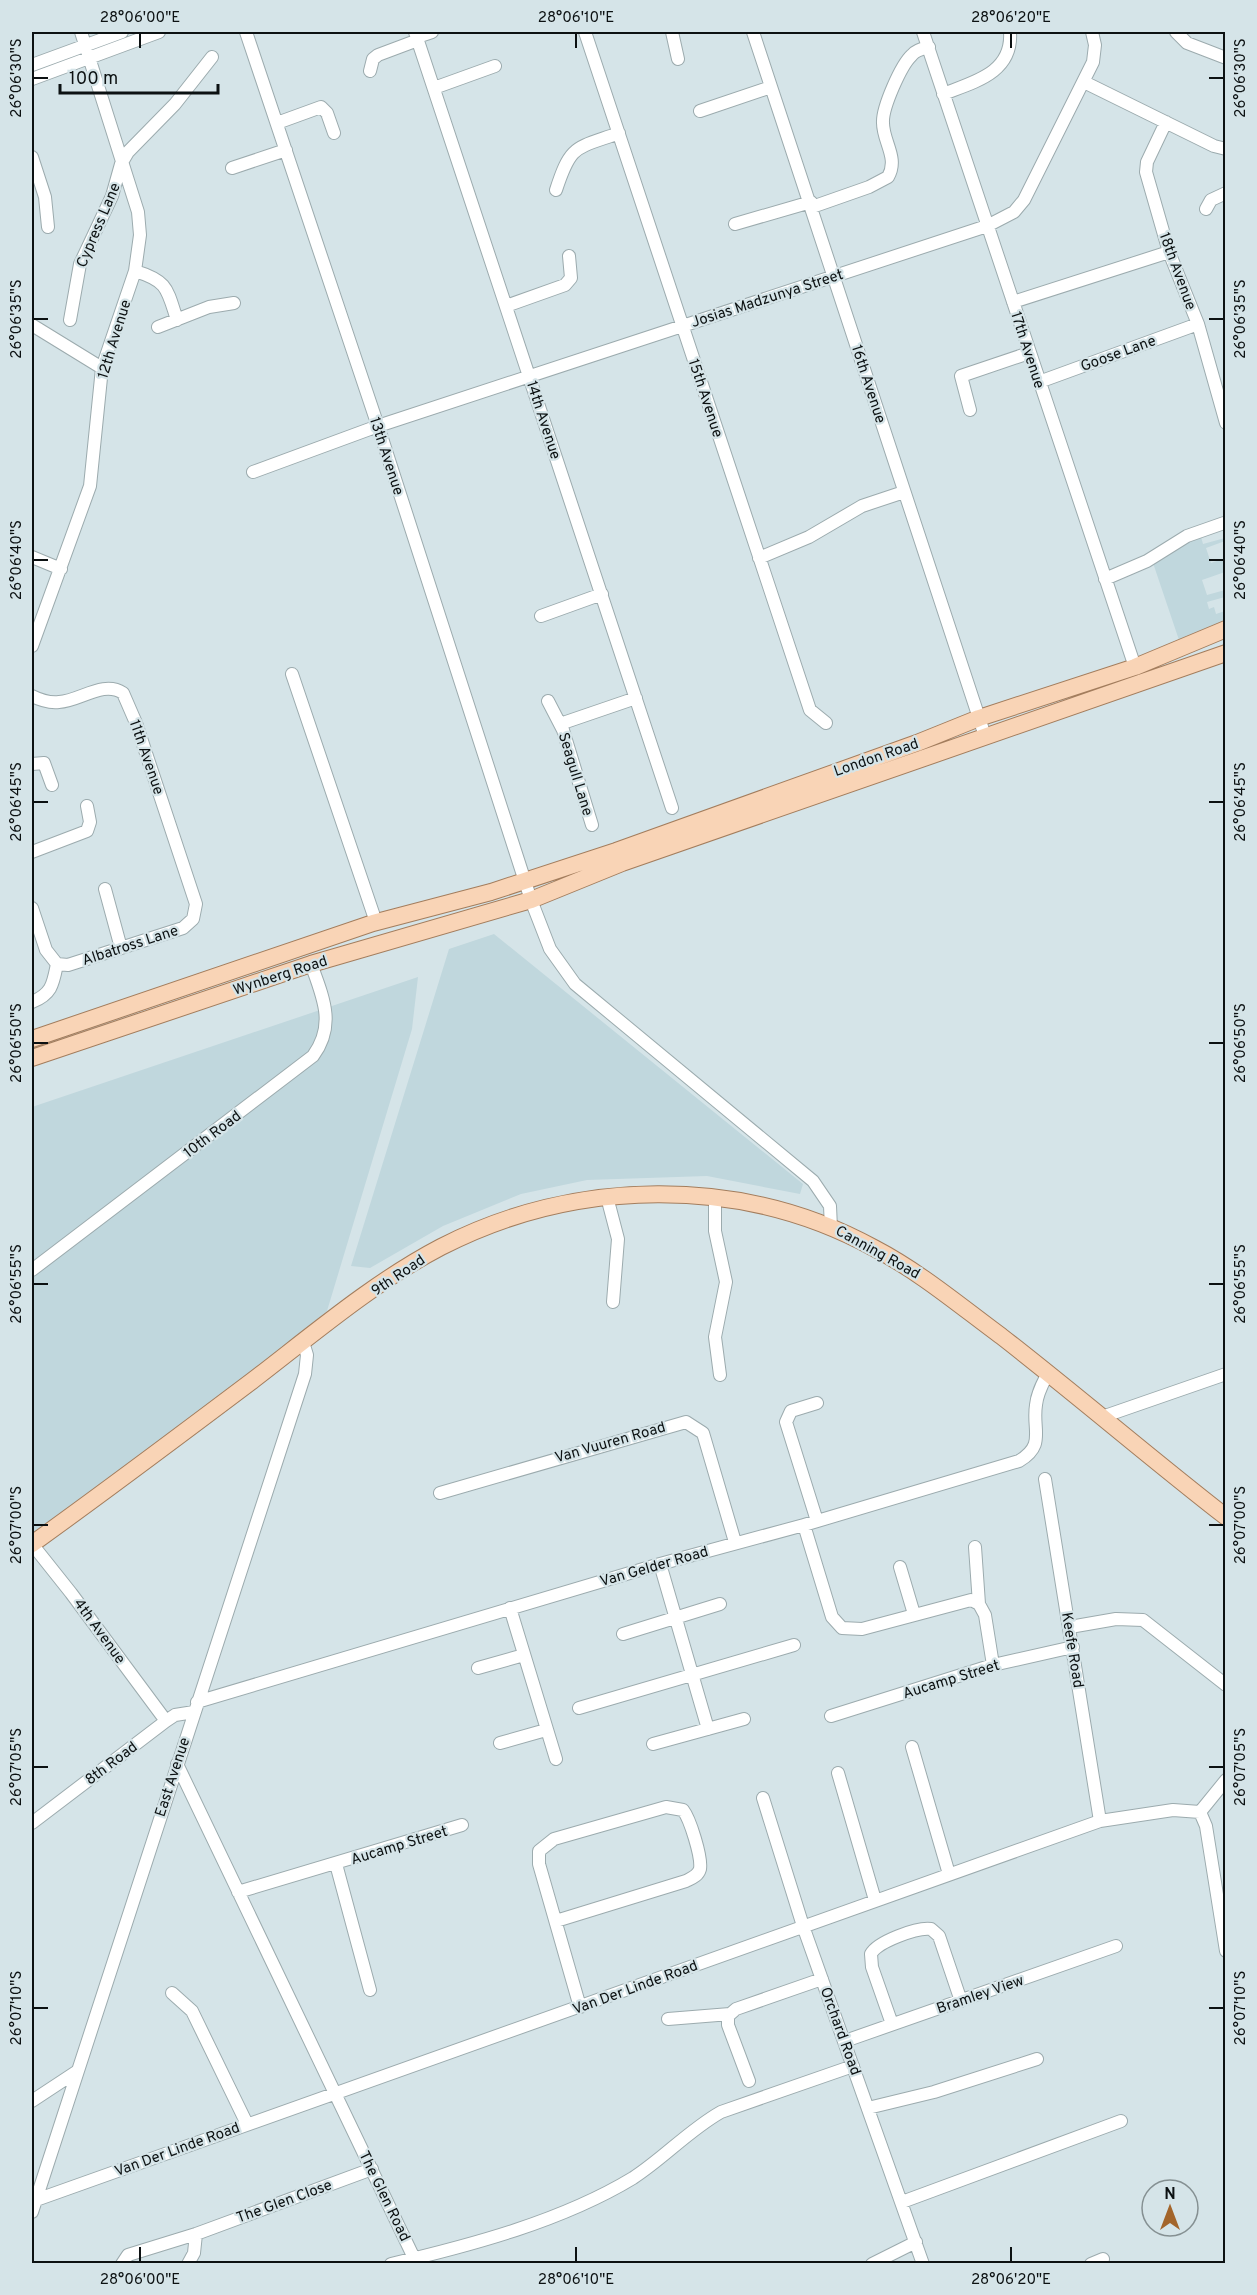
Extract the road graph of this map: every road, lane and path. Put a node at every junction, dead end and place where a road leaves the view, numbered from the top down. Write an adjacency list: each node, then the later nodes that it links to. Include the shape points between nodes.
1 (122, 32): 13 (street)
2 (159, 32): 17 (street)
3 (246, 32): 29 (street, 13th Avenue)
4 (432, 32): 11 (street)
5 (585, 32): 30 (street, 15th Avenue)
6 (672, 32): 18 (street)
7 (753, 32): 24 (street, 16th Avenue)
8 (923, 32): 14 (street, 17th Avenue)
9 (1010, 32): 26 (street, via 1007,52 992,74)
10 (1176, 32): 16 (street, via 1187,43)
11 (417, 36): 21 (street, via 376,56); 25 (street, 14th Avenue)
12 (1093, 36): 23 (street, Josias Madzunya Street, via 1093,62)
13 (83, 38): 17 (street, 12th Avenue); 19 (street)
14 (928, 47): 26 (street, 17th Avenue); 39 (street, via 909,58 885,111 883,125 893,164 888,177)
15 (212, 57): 35 (street, Cypress Lane)
16 (1226, 58)
17 (89, 59): 22 (street); 35 (street, 12th Avenue)
18 (678, 59)
19 (32, 65)
20 (495, 66): 25 (street)
21 (370, 71)
22 (32, 79)
23 (1084, 82): 28 (street); 42 (street, Josias Madzunya Street, via 1019,207)
24 (771, 87): 27 (street); 39 (street, 16th Avenue)
25 (434, 88): 50 (street, 14th Avenue)
26 (942, 94): 42 (street, 17th Avenue)
27 (700, 111)
28 (1166, 122): 32 (street); 44 (street, 18th Avenue, via 1146,167)
29 (277, 123): 31 (street, via 321,107); 33 (street, 13th Avenue)
30 (618, 132): 37 (street, via 571,153); 55 (street, 15th Avenue)
31 (334, 133)
32 (1226, 149)
33 (286, 150): 36 (street); 63 (street, 13th Avenue)
34 (32, 157): 43 (street, via 45,198)
35 (121, 164): 46 (street, 12th Avenue, via 140,219); 51 (street, Cypress Lane, via 112,196 80,264)
36 (232, 168)
37 (556, 190)
38 (1226, 193): 40 (street, via 1210,200)
39 (812, 205): 41 (street); 47 (street, 16th Avenue)
40 (1206, 209)
41 (735, 224)
42 (987, 226): 47 (street, Josias Madzunya Street); 48 (street, 17th Avenue)
43 (48, 227)
44 (1169, 252): 48 (street); 53 (street, 18th Avenue)
45 (569, 256): 50 (street, via 571,278 565,285)
46 (135, 271): 52 (street, via 165,284); 58 (street, 12th Avenue)
47 (834, 277): 55 (street, Josias Madzunya Street); 65 (street, 16th Avenue)
48 (1013, 302): 57 (street, 17th Avenue)
49 (234, 303): 52 (street)
50 (506, 306): 59 (street, 14th Avenue)
51 (70, 320)
52 (177, 320): 56 (street)
53 (1198, 324): 60 (street, Goose Lane); 62 (street, 18th Avenue)
54 (32, 325): 58 (street)
55 (682, 326): 59 (street, Josias Madzunya Street); 68 (street, 15th Avenue)
56 (158, 327)
57 (1029, 353): 60 (street, 17th Avenue); 61 (street, via 961,376)
58 (102, 368): 69 (street, 12th Avenue, via 90,486)
59 (530, 376): 63 (street, Josias Madzunya Street); 71 (street, 14th Avenue)
60 (1039, 382): 70 (street, 17th Avenue)
61 (970, 410)
62 (1226, 423)
63 (378, 426): 64 (street, Josias Madzunya Street); 91 (street, 13th Avenue)
64 (253, 472)
65 (904, 492): 68 (street, via 862,506 809,537); 81 (street, 16th Avenue)
66 (1224, 523): 70 (street, via 1187,536 1147,561)
67 (32, 557): 69 (street)
68 (759, 558): 82 (street, 15th Avenue, via 810,710)
69 (62, 569): 74 (street, 12th Avenue)
70 (1105, 579): 76 (street, 17th Avenue)
71 (602, 594): 72 (street); 79 (street, 14th Avenue)
72 (542, 616)
73 (1226, 629): 76 (main road, London Road)
74 (33, 640)
75 (1226, 654): 84 (main road, London Road)
76 (1135, 667): 81 (main road, London Road)
77 (292, 674): 96 (street)
78 (32, 696): 95 (street, 11th Avenue, via 57,703 102,689 113,688 123,693 188,879)
79 (636, 698): 83 (street, Seagull Lane); 88 (street, 14th Avenue)
80 (548, 701): 83 (street, Seagull Lane)
81 (979, 718): 84 (street, 16th Avenue); 91 (main road, London Road)
82 (825, 723)
83 (560, 724): 89 (street, Seagull Lane)
84 (985, 736): 93 (main road, London Road, via 606,868)
85 (32, 764): 86 (street, via 44,763)
86 (52, 785)
87 (87, 806): 90 (street, via 87,831)
88 (672, 808)
89 (592, 825)
90 (32, 852)
91 (525, 881): 93 (street, 13th Avenue); 96 (main road, Wynberg Road)
92 (105, 889): 97 (street)
93 (531, 900): 99 (main road, Wynberg Road); 105 (street, Canning Road, via 550,949 575,984 813,1180 830,1206)
94 (32, 908): 98 (street, via 46,950)
95 (195, 913): 97 (street, Albatross Lane, via 183,928)
96 (376, 922): 101 (main road, Wynberg Road)
97 (121, 948): 98 (street, Albatross Lane, via 68,965)
98 (57, 964): 100 (street, via 51,991)
99 (311, 964): 102 (main road, Wynberg Road); 106 (street, 10th Road, via 327,1020 313,1056)
100 (32, 1002)
101 (32, 1039)
102 (32, 1058)
103 (607, 1197): 104 (main road, 9th Road, via 686,1193); 107 (street, via 618,1239); 108 (main road, 9th Road, via 531,1210 461,1237 397,1274)
104 (715, 1197): 105 (main road, 9th Road); 111 (street, via 715,1231 726,1282 715,1336)
105 (831, 1228): 109 (main road, Canning Road, via 916,1272)
106 (32, 1270)
107 (613, 1302)
108 (303, 1342): 120 (main road, 9th Road); 138 (street, East Avenue, via 307,1355 304,1374)
109 (1048, 1373): 113 (main road, Canning Road); 117 (street, Van Gelder Road, via 1036,1403 1035,1444 1023,1459)
110 (1226, 1374): 113 (street)
111 (720, 1375)
112 (817, 1402): 117 (street, via 791,1411 786,1422)
113 (1102, 1417): 116 (main road, Canning Road)
114 (1045, 1479): 129 (street, Keefe Road)
115 (440, 1493): 119 (street, Van Vuuren Road, via 686,1422 703,1433)
116 (1226, 1517)
117 (817, 1521): 118 (street, Van Gelder Road)
118 (804, 1525): 119 (street, Van Gelder Road); 127 (street, via 832,1617 842,1628 862,1629)
119 (735, 1542): 122 (street, Van Gelder Road)
120 (32, 1544): 142 (street, 4th Avenue)
121 (975, 1547): 125 (street)
122 (660, 1564): 126 (street, Van Gelder Road); 128 (street)
123 (900, 1567): 127 (street)
124 (720, 1604): 128 (street)
125 (979, 1604): 127 (street, via 963,1600); 134 (street, via 985,1615)
126 (510, 1608): 133 (street); 138 (street, Van Gelder Road)
127 (914, 1614)
128 (675, 1618): 130 (street); 136 (street)
129 (1070, 1627): 132 (street, Keefe Road); 137 (street, via 1116,1619 1143,1620)
130 (623, 1634)
131 (794, 1645): 136 (street)
132 (1073, 1647): 134 (street, Aucamp Street); 154 (street, Keefe Road)
133 (524, 1655): 135 (street); 144 (street)
134 (993, 1665): 140 (street, Aucamp Street)
135 (478, 1668)
136 (692, 1675): 139 (street); 143 (street)
137 (1226, 1685)
138 (195, 1707): 142 (street, 8th Road); 149 (street, East Avenue)
139 (579, 1708)
140 (831, 1716)
141 (744, 1719): 143 (street)
142 (166, 1721): 155 (street, 8th Road)
143 (708, 1729): 146 (street)
144 (546, 1730): 145 (street); 148 (street)
145 (500, 1743)
146 (653, 1744)
147 (912, 1747): 158 (street)
148 (556, 1759)
149 (177, 1764): 159 (street, The Glen Road); 176 (street, East Avenue)
150 (838, 1773): 160 (street)
151 (1226, 1780): 153 (street)
152 (763, 1798): 162 (street, Orchard Road)
153 (1200, 1812): 154 (street, Van Der Linde Road, via 1173,1810); 164 (street, via 1206,1826)
154 (1100, 1821): 158 (street, Van Der Linde Road)
155 (32, 1823)
156 (462, 1825): 157 (street, Aucamp Street)
157 (336, 1864): 159 (street, Aucamp Street); 166 (street, Aucamp Street)
158 (949, 1874): 160 (street, Van Der Linde Road)
159 (238, 1892): 178 (street, The Glen Road)
160 (875, 1900): 162 (street, Van Der Linde Road)
161 (556, 1921): 161 (street, via 538,1864 539,1851 547,1842 666,1807 683,1810 699,1855 697,1874 686,1881); 169 (street)
162 (803, 1926): 165 (street, Orchard Road); 169 (street, Van Der Linde Road)
163 (1116, 1946): 168 (street, Bramley View)
164 (1226, 1951)
165 (822, 1979): 170 (street); 173 (street, Orchard Road)
166 (370, 1990)
167 (172, 1993): 182 (street, via 192,2011)
168 (961, 2001): 172 (street, Bramley View); 172 (street, via 935,1932 926,1928 902,1936 877,1945 871,1954)
169 (580, 2007): 178 (street, Van Der Linde Road)
170 (730, 2014): 171 (street); 177 (street, via 728,2025)
171 (668, 2019)
172 (892, 2024): 173 (street, Bramley View)
173 (845, 2042): 175 (street, Orchard Road)
174 (1037, 2059): 180 (street, via 934,2092)
175 (853, 2066): 180 (street, Orchard Road); 189 (street, The Glen Road, via 721,2112 635,2177 609,2191 473,2244)
176 (76, 2072): 179 (street); 184 (street, East Avenue)
177 (749, 2081)
178 (336, 2092): 182 (street, Van Der Linde Road); 183 (street, The Glen Road)
179 (32, 2101)
180 (868, 2108): 185 (street, Orchard Road)
181 (1121, 2121): 185 (street)
182 (247, 2124): 184 (street, Van Der Linde Road)
183 (372, 2169): 187 (street, The Glen Close); 189 (street, The Glen Road)
184 (36, 2200): 186 (street, East Avenue)
185 (902, 2202): 188 (street, Orchard Road)
186 (32, 2212)
187 (196, 2234): 190 (street, The Glen Close, via 128,2255); 191 (street)
188 (916, 2242): 193 (street); 194 (street, Orchard Road)
189 (414, 2258): 192 (street)
190 (122, 2264)
191 (188, 2264)
192 (391, 2264)
193 (872, 2264)
194 (923, 2264)

